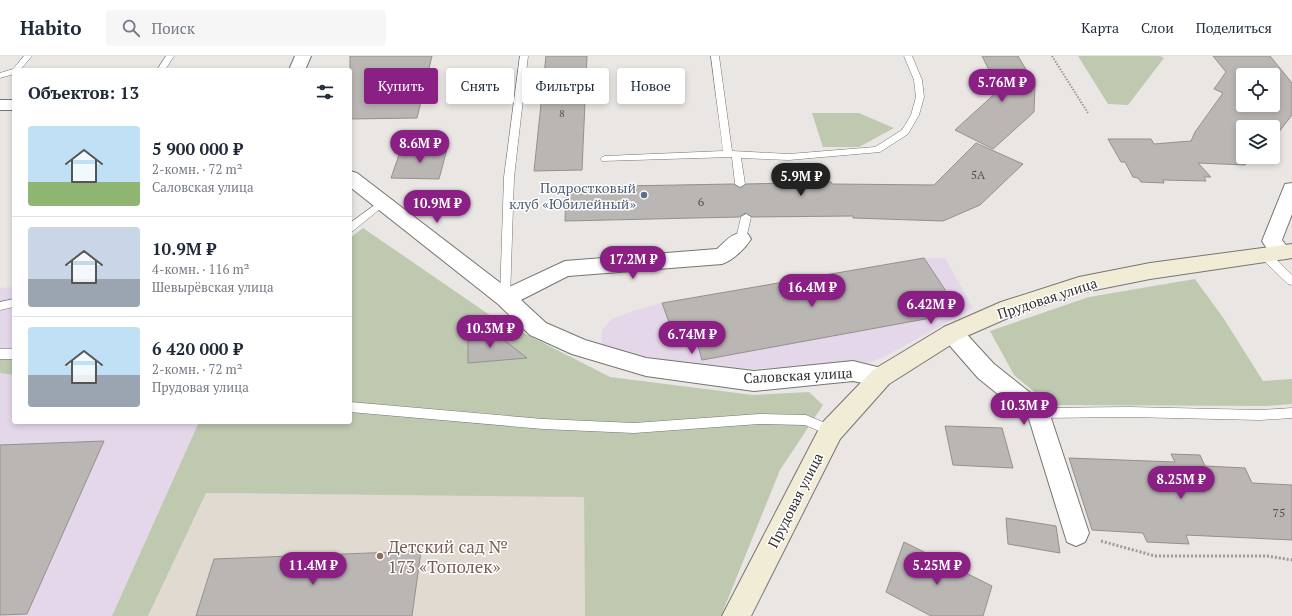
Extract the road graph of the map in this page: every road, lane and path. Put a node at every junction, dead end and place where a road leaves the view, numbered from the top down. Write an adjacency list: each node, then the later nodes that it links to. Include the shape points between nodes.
1 (28, 56): 8 (lane)
2 (170, 56): 9 (lane)
3 (303, 56): 10 (street)
4 (524, 56): 27 (lane, via 509,176)
5 (715, 56): 16 (lane)
6 (908, 56): 16 (lane, via 918,80 920,97 915,115 905,132 877,150 789,157)
7 (1052, 56): 15 (path)
8 (17, 68)
9 (162, 68)
10 (298, 68)
11 (12, 71): 12 (lane)
12 (0, 76)
13 (0, 105): 14 (street)
14 (12, 105)
15 (1088, 113)
16 (732, 155): 17 (lane); 19 (lane)
17 (605, 159)
18 (352, 179): 21 (street, Саловская улица)
19 (740, 184)
20 (1292, 189): 25 (street, via 1272,241)
21 (383, 202): 23 (lane); 27 (street, Саловская улица)
22 (746, 217): 24 (lane)
23 (352, 226)
24 (741, 239): 27 (street, via 722,256 565,268)
25 (1280, 253): 26 (lane); 30 (main road, Прудовая улица, via 1150,271 1079,285 1009,308)
26 (1292, 281)
27 (505, 298): 33 (street, Саловская улица, via 538,329 580,348 646,367 754,380 853,371)
28 (12, 303): 29 (lane)
29 (0, 306)
30 (952, 333): 33 (main road, Прудовая улица); 35 (street, via 986,372)
31 (0, 354): 32 (lane)
32 (12, 354)
33 (881, 377): 37 (main road, Прудовая улица)
34 (352, 407): 37 (lane, via 543,424 634,428 759,419 806,420)
35 (1039, 413): 36 (lane); 38 (street)
36 (1292, 413)
37 (831, 431): 40 (main road, Прудовая улица)
38 (1076, 533): 39 (path, via 1154,556 1267,556)
39 (1292, 560)
40 (736, 616)

